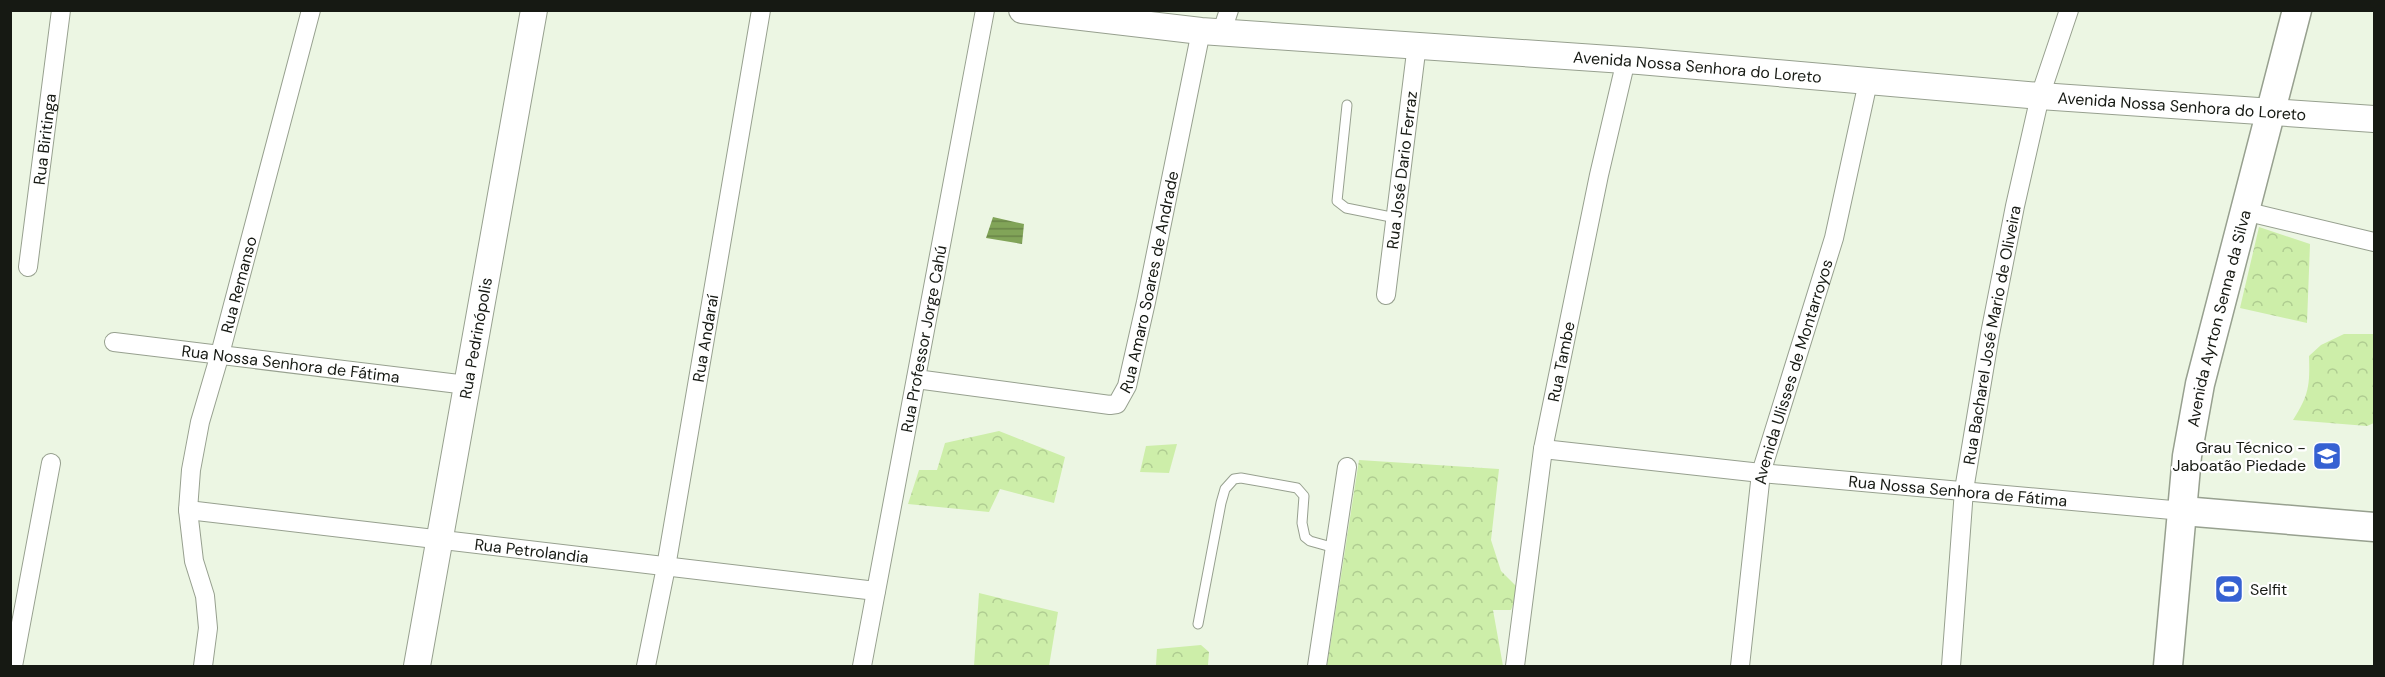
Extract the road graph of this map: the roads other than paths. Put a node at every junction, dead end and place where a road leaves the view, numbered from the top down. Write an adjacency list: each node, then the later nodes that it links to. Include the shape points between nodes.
1 (61, 10): 20 (street, Rua Biritinga)
2 (311, 10): 23 (street, Rua Remanso)
3 (534, 10): 25 (street, Rua Pedrinópolis)
4 (761, 10): 36 (street, Rua Andaraí)
5 (985, 10): 24 (street, Rua Professor Jorge Cahú)
6 (1022, 10): 9 (street, Avenida Nossa Senhora do Loreto)
7 (2069, 10): 13 (street, Rua Bacharel José Mario de Oliveira)
8 (2297, 10): 15 (main road, Avenida Ayrton Senna da Silva)
9 (1217, 24): 10 (street, Avenida Nossa Senhora do Loreto); 24 (street, Rua Amaro Soares de Andrade, via 1127,386 1117,404)
10 (1417, 44): 11 (street, Avenida Nossa Senhora do Loreto); 18 (street, Rua José Dario Ferraz)
11 (1626, 60): 12 (street, Avenida Nossa Senhora do Loreto); 26 (street, Rua Tambe)
12 (1868, 82): 13 (street, Avenida Nossa Senhora do Loreto); 29 (street, Avenida Ulisses de Montarroyos, via 1834,238)
13 (2040, 96): 15 (street, Avenida Nossa Senhora do Loreto); 30 (street, Rua Bacharel José Mario de Oliveira, via 2003,264)
14 (1347, 105): 18 (lane, via 1337,201 1346,208)
15 (2271, 112): 16 (street, Avenida Nossa Senhora do Loreto); 17 (main road, Avenida Ayrton Senna da Silva)
16 (2374, 119)
17 (2244, 212): 19 (street); 32 (main road, Avenida Ayrton Senna da Silva, via 2200,384)
18 (1396, 218): 21 (street, Rua José Dario Ferraz)
19 (2374, 242)
20 (28, 267)
21 (1386, 295)
22 (114, 342): 23 (street, Rua Nossa Senhora de Fátima)
23 (220, 354): 25 (street, Rua Nossa Senhora de Fátima); 31 (street, Rua Remanso, via 200,422)
24 (916, 379): 37 (street, Rua Professor Jorge Cahú)
25 (467, 386): 34 (street, Rua Pedrinópolis)
26 (1543, 449): 29 (street, Rua Nossa Senhora de Fátima); 45 (street, Rua Tambe)
27 (51, 463): 39 (street)
28 (1347, 467): 35 (street)
29 (1761, 473): 30 (street, Rua Nossa Senhora de Fátima); 46 (street, Avenida Ulisses de Montarroyos)
30 (1964, 490): 32 (street, Rua Nossa Senhora de Fátima); 47 (street, Rua Bacharel José Mario de Oliveira)
31 (188, 510): 34 (street, Rua Petrolandia); 40 (street, Rua Remanso, via 194,561 205,596 208,628)
32 (2182, 511): 33 (main road, Rua Nossa Senhora de Fátima); 48 (main road, Avenida Ayrton Senna da Silva)
33 (2374, 527)
34 (440, 541): 36 (street, Rua Petrolandia); 41 (street, Rua Pedrinópolis)
35 (1335, 548): 38 (lane, via 1305,537 1304,496 1297,488 1234,479 1225,489 1221,503); 44 (street)
36 (666, 567): 37 (street, Rua Petrolandia); 42 (street, Rua Andaraí)
37 (876, 591): 43 (street, Rua Professor Jorge Cahú)
38 (1198, 624)
39 (13, 666)
40 (204, 666)
41 (417, 666)
42 (646, 666)
43 (862, 666)
44 (1317, 666)
45 (1515, 666)
46 (1740, 666)
47 (1951, 666)
48 (2168, 666)

